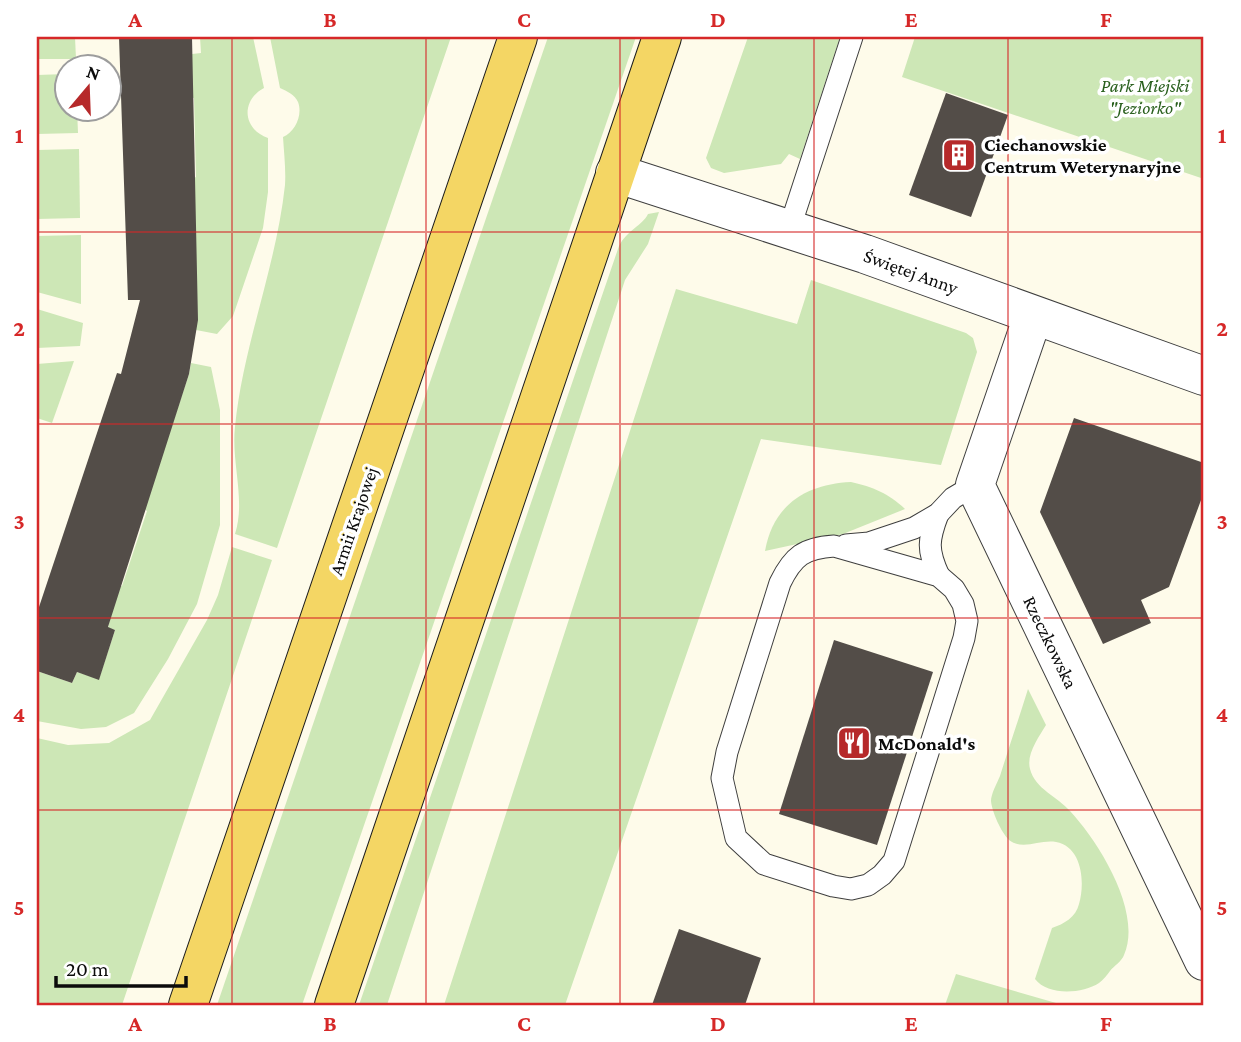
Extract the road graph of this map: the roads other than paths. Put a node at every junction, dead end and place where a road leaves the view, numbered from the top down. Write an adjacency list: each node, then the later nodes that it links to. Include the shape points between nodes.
1 (518, 37): 13 (main road, Armii Krajowej)
2 (662, 37): 4 (main road)
3 (852, 37): 5 (lane)
4 (615, 173): 5 (street, Świętej Anny); 14 (main road)
5 (789, 230): 6 (street, Świętej Anny)
6 (1033, 316): 7 (street, Świętej Anny); 8 (street)
7 (1204, 376)
8 (975, 485): 9 (lane); 12 (street, Rzeczkowska)
9 (938, 514): 10 (lane, via 889,538); 11 (lane, via 929,535 930,556)
10 (834, 546): 11 (lane); 11 (lane, via 816,547 800,555 784,575 722,778 736,838 764,864 833,886 868,884 894,862 967,621 954,589)
11 (939, 576)
12 (1204, 961)
13 (188, 1005)
14 (334, 1005)

